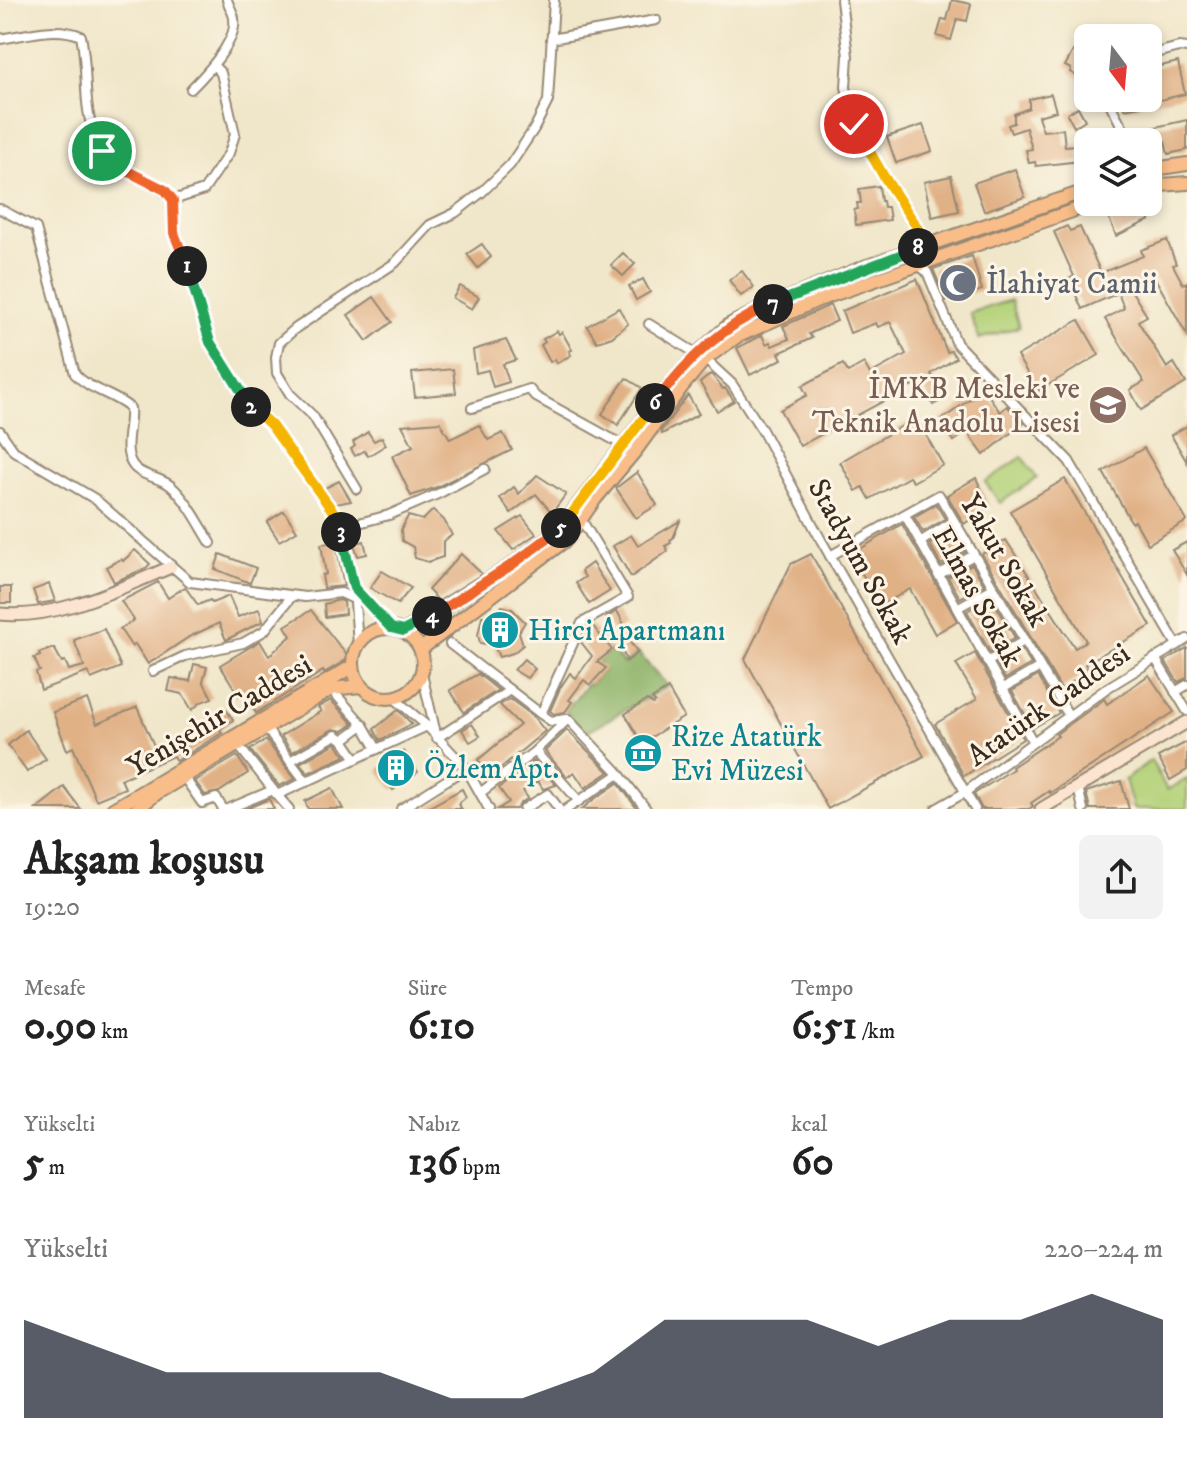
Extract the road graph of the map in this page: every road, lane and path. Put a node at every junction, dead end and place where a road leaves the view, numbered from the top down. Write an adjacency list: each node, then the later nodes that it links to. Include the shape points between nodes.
1 (227, 0): 9 (street, via 235,21)
2 (554, 0): 6 (street)
3 (841, 0): 19 (street, via 846,87 854,124)
4 (656, 20): 6 (street)
5 (0, 39): 16 (street, via 57,31 81,36 86,101 102,151)
6 (551, 39): 27 (street, via 548,101 510,165 455,213 430,225 395,263 279,343 277,373 313,416)
7 (1187, 48): 8 (street)
8 (1162, 51)
9 (214, 66): 10 (street); 16 (street, via 221,73 235,134 204,190)
10 (191, 89)
11 (1187, 164): 12 (main road)
12 (1162, 168)
13 (1187, 183): 14 (main road)
14 (1162, 185)
15 (1074, 195): 19 (main road)
16 (173, 200): 31 (street, via 174,233 210,342 247,404 271,425)
17 (0, 209): 33 (street, via 36,228 75,374 130,408 127,444 132,464 170,485)
18 (1074, 210): 20 (main road)
19 (928, 244): 22 (main road, via 729,325)
20 (917, 264): 22 (main road, via 769,320); 49 (street, via 927,272 957,344 1069,461)
21 (649, 324): 22 (street, Stadyum Sokak)
22 (701, 357): 25 (main road, via 659,398); 29 (main road); 35 (street, Stadyum Sokak, via 732,384)
23 (472, 408): 25 (street, via 529,389)
24 (0, 431): 36 (street, via 14,451 95,499)
25 (623, 445): 44 (main road, via 549,538 439,612)
26 (485, 469): 31 (street, via 389,515)
27 (357, 489)
28 (905, 515): 30 (street, Yakut Sokak, via 939,495); 32 (street, Elmas Sokak); 35 (street, Yakut Sokak)
29 (581, 519): 50 (main road, via 567,539); 65 (street, via 628,597 582,623)
30 (954, 521): 32 (street); 34 (street, Yakut Sokak)
31 (340, 528): 38 (street)
32 (920, 542): 37 (street, Elmas Sokak)
33 (211, 543)
34 (974, 555): 37 (street); 39 (street, Yakut Sokak)
35 (830, 556): 87 (street, Stadyum Sokak)
36 (171, 567): 40 (street, via 190,582); 43 (street, via 89,601)
37 (938, 575): 42 (street, Elmas Sokak)
38 (354, 588): 41 (street); 44 (street)
39 (993, 588): 42 (street); 46 (street, Yakut Sokak)
40 (292, 596): 41 (street, via 341,593); 55 (street, via 264,631 243,643 185,656)
41 (354, 599): 48 (street)
42 (957, 608): 52 (street, Elmas Sokak)
43 (0, 614)
44 (397, 629): 48 (main road, via 378,629); 50 (main road)
45 (1187, 639): 49 (street, Atatürk Caddesi)
46 (1024, 641): 52 (street); 54 (street, Yakut Sokak)
47 (450, 644): 61 (street)
48 (358, 645): 53 (main road)
49 (1177, 645): 51 (street, Atatürk Caddesi)
50 (421, 649): 56 (main road)
51 (1155, 658): 62 (street); 66 (street, Atatürk Caddesi)
52 (987, 662): 60 (street, Elmas Sokak)
53 (353, 666): 58 (main road); 89 (main road, Yenişehir Caddesi)
54 (1040, 667): 60 (street); 66 (street, Yakut Sokak)
55 (153, 671)
56 (422, 674): 63 (main road, via 416,686); 72 (street)
57 (1187, 685): 62 (street)
58 (361, 686): 59 (main road, Yenişehir Caddesi); 63 (main road, via 381,698)
59 (331, 689): 69 (street); 71 (main road, Yenişehir Caddesi)
60 (1002, 689): 74 (street, Elmas Sokak)
61 (510, 690): 65 (street); 72 (street)
62 (1175, 692): 64 (street)
63 (394, 698): 70 (street)
64 (1187, 711)
65 (541, 714): 67 (street, via 551,721)
66 (1069, 716): 74 (street, Atatürk Caddesi)
67 (568, 719): 77 (street); 81 (street)
68 (1187, 722): 84 (street)
69 (363, 725): 73 (street); 76 (street)
70 (427, 726): 72 (street); 76 (street)
71 (266, 728): 75 (main road, Yenişehir Caddesi); 79 (street)
72 (437, 738): 80 (street)
73 (343, 740): 78 (street); 79 (street, via 336,735)
74 (1033, 742): 87 (street, Atatürk Caddesi)
75 (238, 745): 82 (main road, Yenişehir Caddesi); 85 (street)
76 (377, 749): 78 (street)
77 (535, 751): 86 (street); 88 (street)
78 (356, 759): 83 (street)
79 (290, 761): 83 (street)
80 (466, 768): 86 (street); 93 (street)
81 (619, 774): 88 (street); 98 (street)
82 (184, 777): 90 (main road, Yenişehir Caddesi); 91 (street, via 202,803 216,798)
83 (306, 782): 85 (street)
84 (1078, 787): 101 (street); 102 (street)
85 (275, 793): 91 (street); 92 (street)
86 (480, 793): 94 (street)
87 (964, 793): 99 (street, Atatürk Caddesi); 100 (street, Stadyum Sokak)
88 (579, 801): 97 (street)
89 (113, 809)
90 (137, 809)
91 (226, 809)
92 (289, 809)
93 (401, 809)
94 (489, 809)
95 (524, 809): 96 (street, via 548,794)
96 (559, 809)
97 (567, 809)
98 (646, 809)
99 (936, 809)
100 (975, 809)
101 (1041, 809)
102 (1083, 809)

